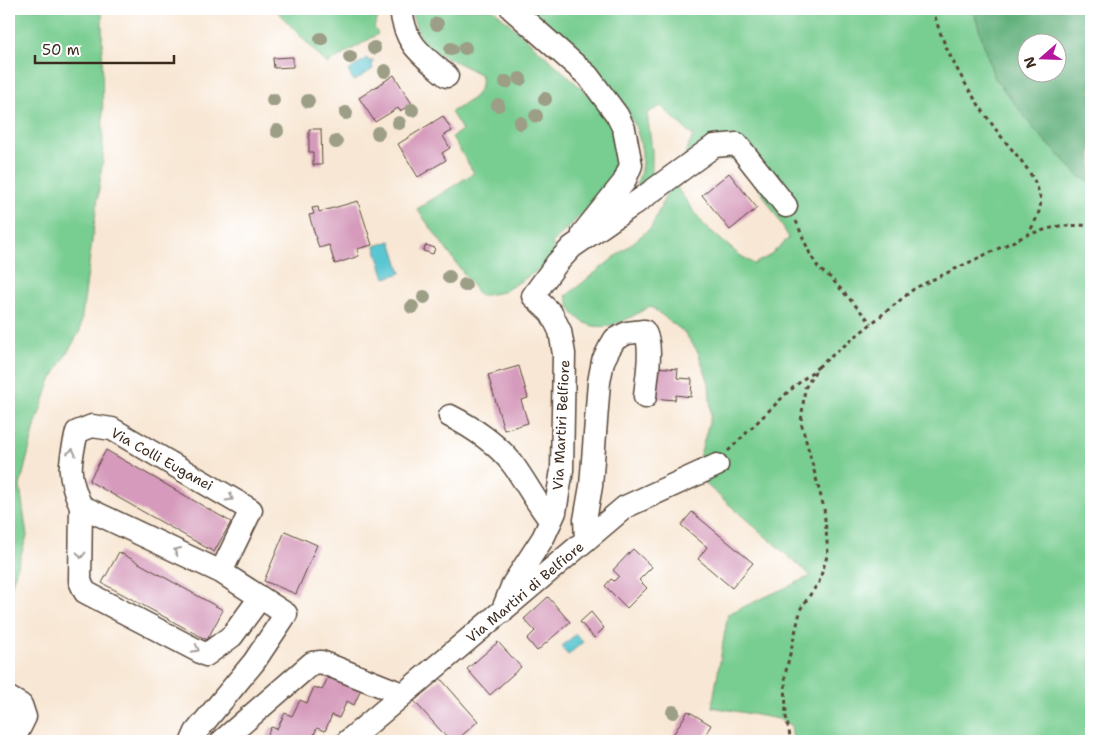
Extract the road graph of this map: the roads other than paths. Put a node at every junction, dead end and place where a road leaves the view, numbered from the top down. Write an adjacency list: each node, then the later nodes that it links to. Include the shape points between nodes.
1 (401, 9): 3 (street, via 408,38 420,54)
2 (512, 9): 5 (street, Via Martiri Belfiore, via 588,76 624,129 631,165 624,182)
3 (447, 76)
4 (786, 206): 5 (street, Via Martiri Belfiore, via 737,144 714,146)
5 (572, 247): 10 (street, Via Martiri Belfiore, via 533,296 551,313 560,332 564,354 562,470)
6 (645, 397): 11 (street, via 647,336 644,332 627,333 615,339 603,361 585,520)
7 (450, 416): 10 (street, via 473,428 513,464)
8 (716, 465): 11 (street, Via Martiri di Belfiore, via 625,507)
9 (81, 506): 12 (street, one-way to 9); 12 (street, Via Colli Euganei, one-way to 12, via 72,486 70,460 77,432 92,426 112,429 251,510); 13 (street, Via Colli Euganei, one-way to 13, via 80,581 86,592 206,655 232,636)
10 (551, 521): 14 (street, Via Martiri Belfiore, via 514,584)
11 (586, 540): 14 (street, Via Martiri di Belfiore)
12 (222, 572): 13 (street)
13 (260, 598): 18 (street, via 286,614 254,662)
14 (502, 612): 15 (street, Via Martiri di Belfiore)
15 (402, 694): 19 (street, via 321,662 312,663); 20 (street, Via Martiri di Belfiore)
16 (9, 698): 17 (street, via 22,705 25,717)
17 (13, 741)
18 (192, 741)
19 (222, 741)
20 (348, 741)

